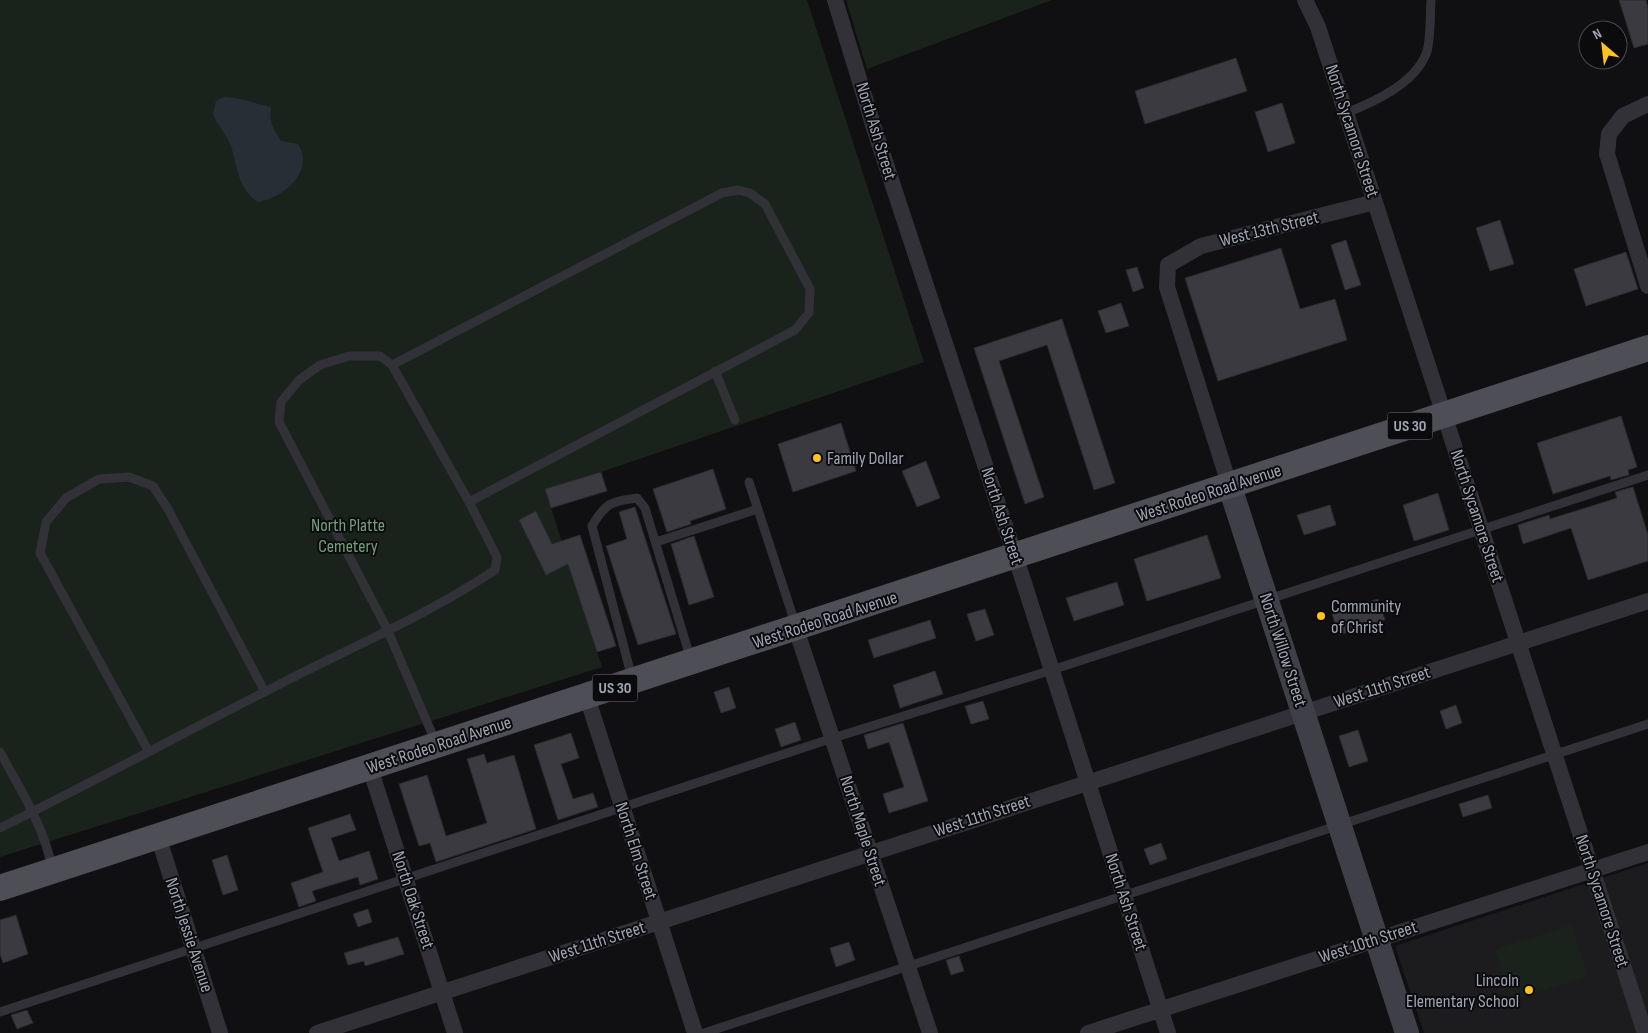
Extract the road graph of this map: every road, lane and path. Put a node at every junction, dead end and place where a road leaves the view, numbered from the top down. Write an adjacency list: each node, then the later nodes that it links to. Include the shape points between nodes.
1 (836, 0): 21 (street, North Ash Street, via 874,128)
2 (1305, 0): 5 (street, North Sycamore Street, via 1318,27)
3 (1431, 0): 5 (lane, via 1426,54 1413,74 1394,89)
4 (1648, 104): 8 (street, via 1623,116 1608,134 1607,148)
5 (1346, 113): 6 (street, North Sycamore Street)
6 (1375, 202): 7 (street, West 13th Street, via 1201,246); 12 (street, North Sycamore Street)
7 (1168, 265): 16 (street, North Willow Street, via 1166,287)
8 (1648, 286)
9 (1648, 348): 12 (main road, West Rodeo Road Avenue / US 30)
10 (392, 365): 11 (lane, via 722,194 738,190 750,193 765,204 810,289 809,313 795,330); 17 (lane); 24 (lane, via 380,356 349,356 320,365 299,380 281,402 279,422)
11 (715, 371): 13 (lane); 17 (lane)
12 (1444, 415): 16 (main road, West Rodeo Road Avenue / US 30); 19 (street, North Sycamore Street)
13 (735, 420)
14 (1648, 475): 19 (lane)
15 (749, 482): 18 (lane)
16 (1230, 487): 21 (main road, West Rodeo Road Avenue / US 30); 22 (main road, North Willow Street)
17 (469, 502): 24 (lane, via 497,557 495,570 472,586)
18 (758, 509): 20 (lane); 25 (lane)
19 (1481, 529): 22 (lane); 26 (street, North Sycamore Street)
20 (656, 542): 27 (lane); 29 (lane, via 645,508 637,498 617,500 601,509 592,526)
21 (1016, 557): 25 (main road, West Rodeo Road Avenue / US 30); 28 (street, North Ash Street)
22 (1266, 599): 28 (lane); 32 (main road, North Willow Street)
23 (1648, 601): 26 (street, West 11th Street)
24 (387, 629): 30 (lane); 35 (lane)
25 (796, 629): 27 (main road, West Rodeo Road Avenue / US 30); 34 (street, North Maple Street)
26 (1518, 643): 32 (street, West 11th Street); 38 (street, North Sycamore Street)
27 (692, 663): 29 (main road, West Rodeo Road Avenue / US 30)
28 (1052, 670): 34 (lane); 40 (street, North Ash Street)
29 (634, 682): 31 (main road, West Rodeo Road Avenue / US 30)
30 (265, 692): 36 (lane); 36 (lane, via 153,486 129,477 99,479 66,498 46,522 40,553)
31 (587, 697): 35 (main road, West Rodeo Road Avenue / US 30); 41 (street, North Elm Street)
32 (1304, 712): 40 (street, West 11th Street); 43 (main road, North Willow Street)
33 (1648, 724): 38 (lane)
34 (832, 738): 41 (lane); 47 (street, North Maple Street)
35 (437, 746): 39 (main road, West Rodeo Road Avenue / US 30)
36 (148, 750): 42 (lane)
37 (0, 752): 42 (lane)
38 (1554, 755): 43 (lane); 49 (street, North Sycamore Street)
39 (370, 768): 45 (main road, West Rodeo Road Avenue / US 30); 50 (street, North Oak Street)
40 (1088, 782): 47 (street, West 11th Street); 52 (street, North Ash Street)
41 (623, 808): 50 (lane); 53 (street, North Elm Street)
42 (33, 812): 44 (lane); 48 (lane, via 48,846)
43 (1340, 825): 52 (lane); 54 (main road, North Willow Street)
44 (0, 828)
45 (158, 836): 48 (main road, West Rodeo Road Avenue / US 30); 55 (street, North Jessie Avenue)
46 (1648, 852): 49 (street, West 10th Street)
47 (870, 853): 53 (street, West 11th Street); 56 (street, North Maple Street)
48 (52, 870): 51 (main road, West Rodeo Road Avenue / US 30)
49 (1592, 870): 54 (street, West 10th Street); 69 (street, North Sycamore Street)
50 (406, 880): 55 (lane); 57 (street, North Oak Street)
51 (0, 888)
52 (1124, 897): 56 (lane); 58 (street, North Ash Street)
53 (659, 922): 57 (street, West 11th Street); 63 (street, North Elm Street)
54 (1376, 939): 58 (street, West 10th Street); 68 (main road, North Willow Street)
55 (193, 949): 59 (lane); 60 (street, North Jessie Avenue)
56 (908, 967): 64 (lane); 65 (street, North Maple Street)
57 (442, 992): 61 (street, West 11th Street); 62 (street, North Oak Street)
58 (1160, 1010): 66 (street, West 10th Street); 67 (street, North Ash Street)
59 (0, 1012)
60 (220, 1033)
61 (317, 1033)
62 (455, 1033)
63 (695, 1033)
64 (704, 1033)
65 (930, 1033)
66 (1088, 1033)
67 (1168, 1033)
68 (1407, 1033)
69 (1645, 1033)

